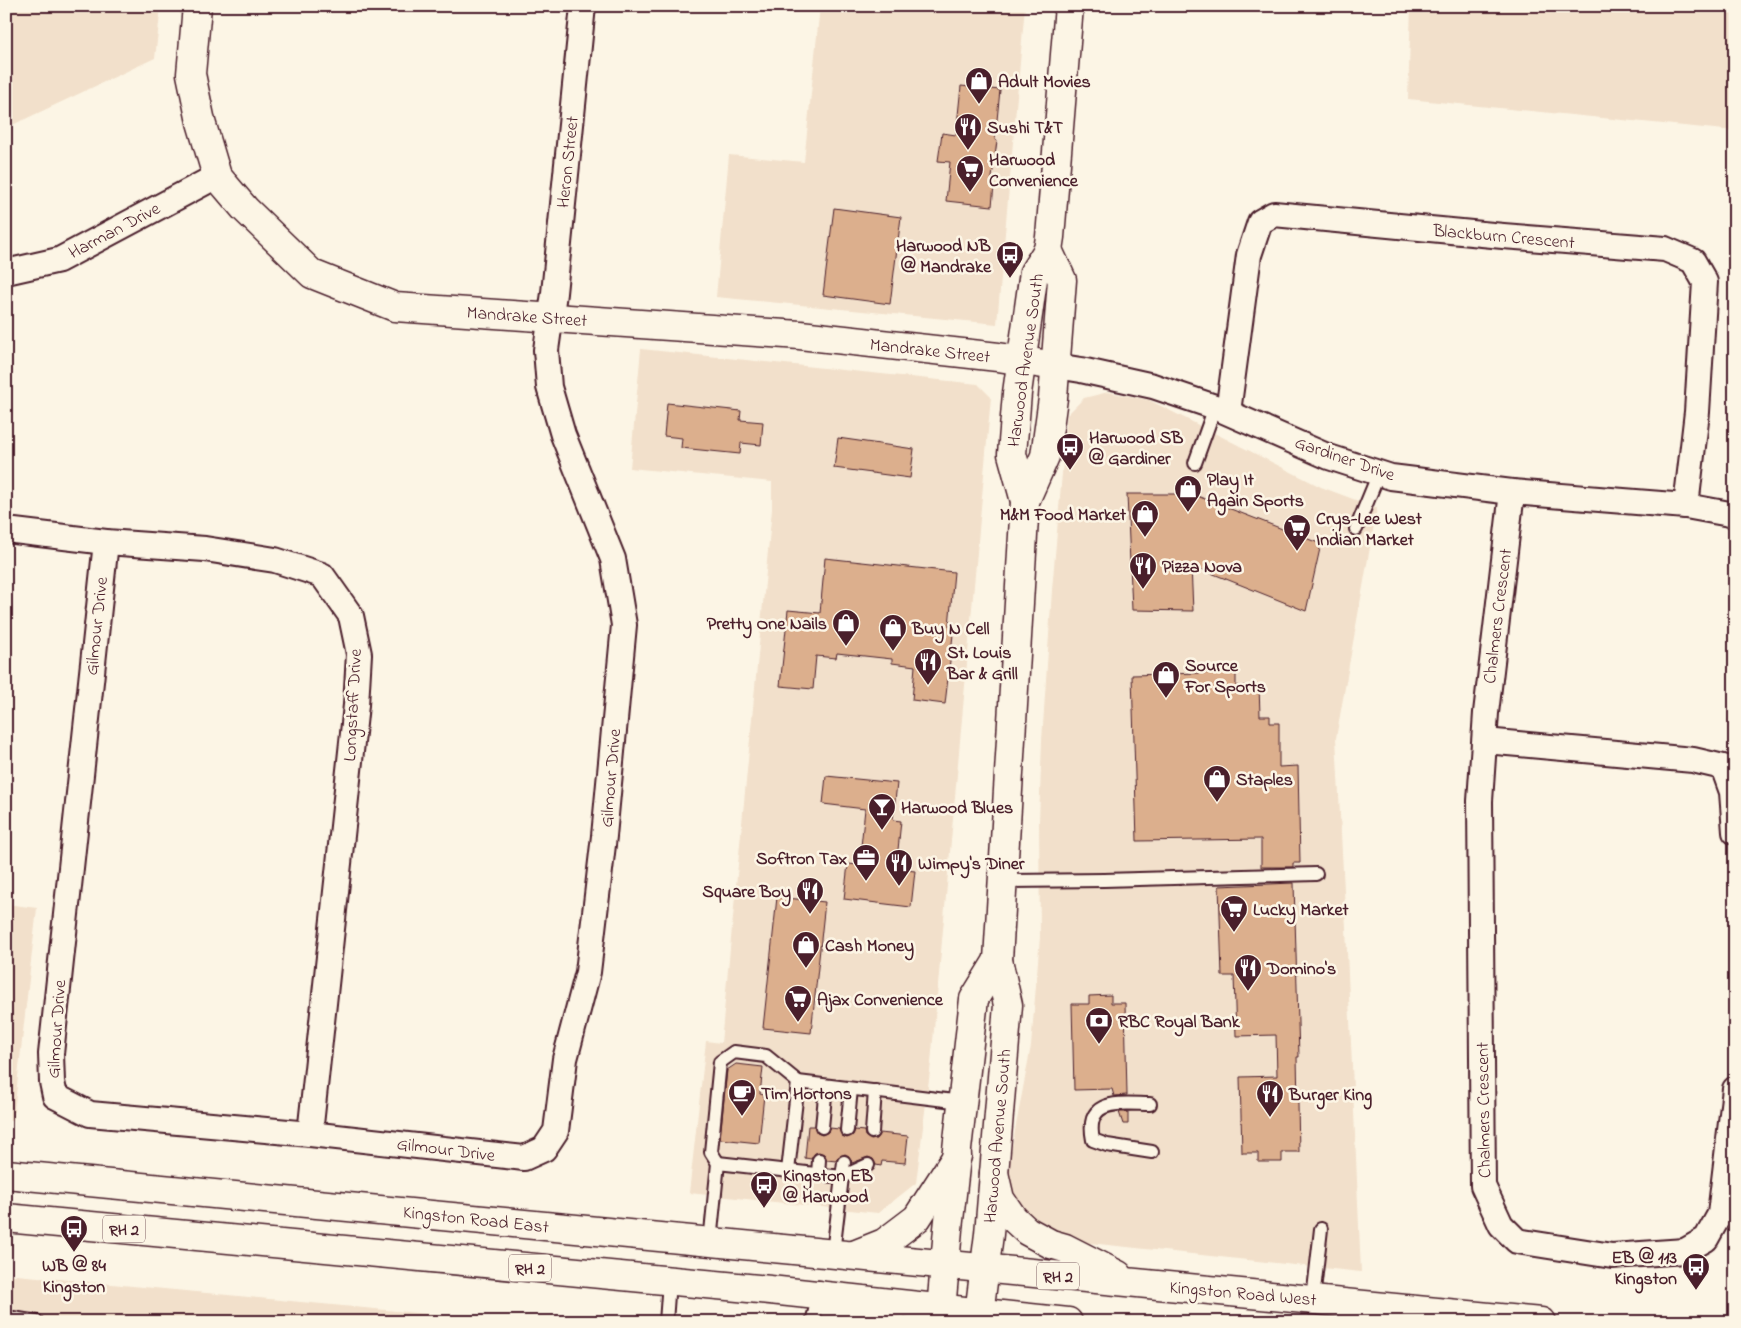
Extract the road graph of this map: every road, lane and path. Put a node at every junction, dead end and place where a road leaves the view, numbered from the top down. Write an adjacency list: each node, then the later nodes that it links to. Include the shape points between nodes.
1 (197, 6): 4 (main road, Mandrake Street, via 191,74)
2 (583, 6): 7 (street, Heron Street)
3 (1069, 6): 5 (main road, Harwood Avenue South)
4 (217, 176): 6 (street, Harman Drive, via 59,260); 7 (main road, Mandrake Street, via 245,209 312,274 395,307)
5 (1048, 250): 8 (main road, Harwood Avenue South, via 1034,272); 9 (main road, Harwood Avenue South, via 1062,280)
6 (6, 272)
7 (551, 317): 8 (main road, Mandrake Street, via 800,335); 35 (street, Gilmour Drive, via 546,350 549,387 563,435 614,559 624,624 588,972 565,1059 556,1131 544,1149 524,1158)
8 (1022, 361): 9 (main road, Mandrake Street); 14 (main road, Harwood Avenue South, via 1012,454)
9 (1056, 366): 10 (street, Gardiner Drive, via 1153,386); 14 (main road, Harwood Avenue South, via 1045,456)
10 (1222, 410): 11 (lane); 12 (street, Gardiner Drive, via 1329,457); 15 (street, Blackburn Crescent, via 1249,255 1260,222 1274,214 1665,248 1693,261 1705,282 1697,412)
11 (1194, 463)
12 (1379, 473): 13 (street, Gardiner Drive); 17 (lane)
13 (1512, 492): 15 (street, Gardiner Drive); 20 (street, Chalmers Crescent)
14 (1025, 501): 23 (main road, Harwood Avenue South)
15 (1686, 506): 16 (street, Gardiner Drive)
16 (1735, 515)
17 (1356, 529)
18 (6, 530): 19 (street, Longstaff Drive)
19 (106, 542): 35 (street, Longstaff Drive, via 205,549 285,563 322,574 351,616 359,654 356,705); 35 (street, Gilmour Drive, via 51,1054 55,1096 90,1114)
20 (1485, 740): 21 (street, via 1693,760 1723,767 1732,792); 30 (street, Chalmers Crescent, via 1480,801 1483,1186 1501,1225 1517,1241 1612,1256 1685,1251 1706,1239 1720,1214)
21 (1735, 832)
22 (1316, 874): 23 (lane)
23 (1002, 881): 24 (main road, Harwood Avenue South)
24 (998, 960): 29 (main road, Harwood Avenue South, via 974,999); 43 (main road, Harwood Avenue South, via 1008,1005)
25 (798, 1082): 26 (lane); 40 (lane, via 766,1056 734,1052 720,1062 711,1152); 42 (lane)
26 (826, 1086): 27 (lane); 32 (lane)
27 (851, 1088): 28 (lane); 33 (lane)
28 (876, 1092): 29 (lane); 34 (lane)
29 (962, 1102): 37 (main road, Harwood Avenue South)
30 (1734, 1102)
31 (1150, 1104): 36 (lane, via 1104,1107 1095,1114 1090,1125 1093,1140)
32 (822, 1127)
33 (847, 1130)
34 (872, 1132)
35 (310, 1134)
36 (1152, 1152)
37 (956, 1156): 50 (main road, via 917,1218 884,1243); 51 (main road, Harwood Avenue South)
38 (819, 1160): 45 (lane)
39 (844, 1162): 46 (lane)
40 (718, 1163): 42 (lane); 49 (lane)
41 (868, 1165): 46 (lane)
42 (788, 1171): 45 (lane)
43 (994, 1173): 52 (main road, Harwood Avenue South); 54 (main road, via 1000,1199 1027,1231)
44 (6, 1174): 49 (main road, Kingston Road East / RH 2)
45 (818, 1174): 46 (lane)
46 (842, 1177): 50 (lane)
47 (6, 1218): 53 (main road, RH 2)
48 (1321, 1229): 56 (lane)
49 (710, 1242): 50 (main road, Kingston Road East / RH 2)
50 (843, 1254): 51 (main road, Kingston Road East / RH 2)
51 (945, 1264): 52 (main road, Kingston Road West / RH 2); 57 (main road, Harwood Avenue South)
52 (984, 1269): 54 (main road, Kingston Road West / RH 2); 58 (main road, Harwood Avenue South)
53 (669, 1281): 55 (main road, RH 2); 61 (lane)
54 (1133, 1282): 56 (main road, Kingston Road West / RH 2)
55 (819, 1295): 57 (main road, RH 2); 62 (lane); 63 (main road)
56 (1314, 1299): 65 (main road, Kingston Road West / RH 2)
57 (941, 1315): 58 (main road, RH 2)
58 (978, 1317): 64 (main road, RH 2)
59 (8, 1322): 60 (lane, via 13,1318)
60 (38, 1322)
61 (666, 1322)
62 (812, 1322)
63 (853, 1322)
64 (1066, 1322)
65 (1541, 1322)

